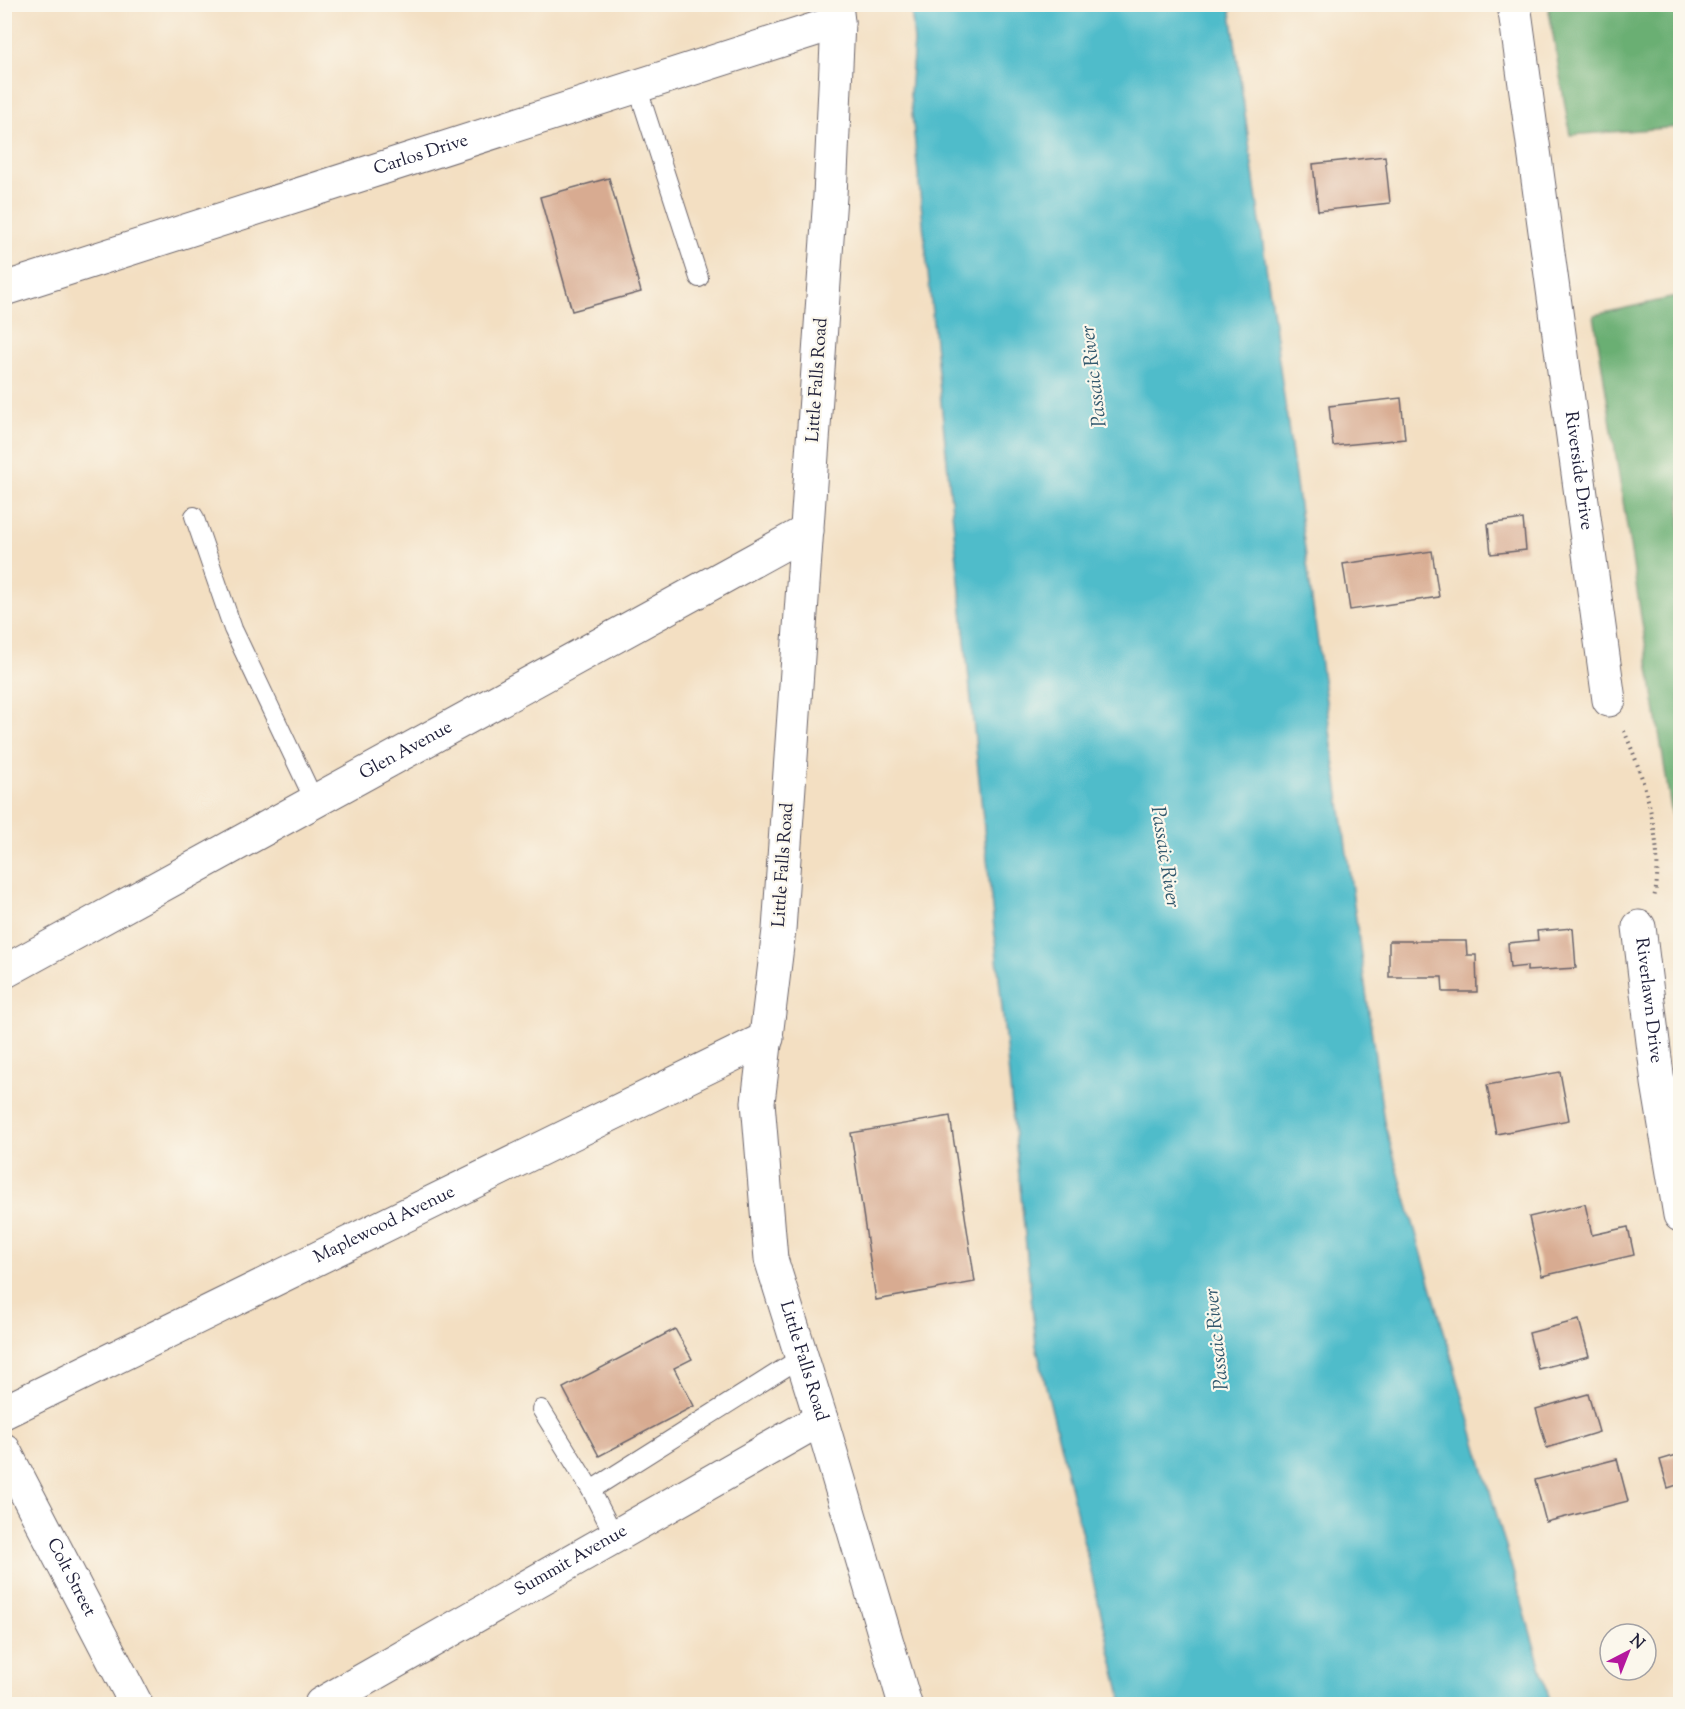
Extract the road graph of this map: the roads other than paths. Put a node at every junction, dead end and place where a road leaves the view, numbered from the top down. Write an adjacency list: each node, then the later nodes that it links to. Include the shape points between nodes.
1 (1514, 4): 8 (street, Riverside Drive)
2 (837, 13): 3 (street, Carlos Drive); 7 (street, Little Falls Road, via 830,195)
3 (637, 86): 4 (lane); 5 (street, Carlos Drive)
4 (699, 278)
5 (4, 289)
6 (194, 516): 9 (lane, via 233,629)
7 (807, 531): 9 (street, Glen Avenue); 12 (street, Little Falls Road, via 779,930)
8 (1609, 700)
9 (315, 801): 11 (street, Glen Avenue)
10 (1639, 927): 13 (street, Riverlawn Drive, via 1658,1083)
11 (4, 972)
12 (767, 1038): 14 (street, Little Falls Road, via 758,1102 771,1259); 16 (street, Maplewood Avenue)
13 (1680, 1215)
14 (802, 1357): 17 (street, Little Falls Road); 19 (lane)
15 (541, 1409): 19 (lane)
16 (4, 1412)
17 (821, 1419): 20 (street, Summit Avenue); 23 (street, Little Falls Road)
18 (4, 1450): 21 (street, Colt Street)
19 (591, 1490): 20 (lane)
20 (615, 1537): 22 (street, Summit Avenue)
21 (136, 1704)
22 (321, 1704)
23 (905, 1704)

